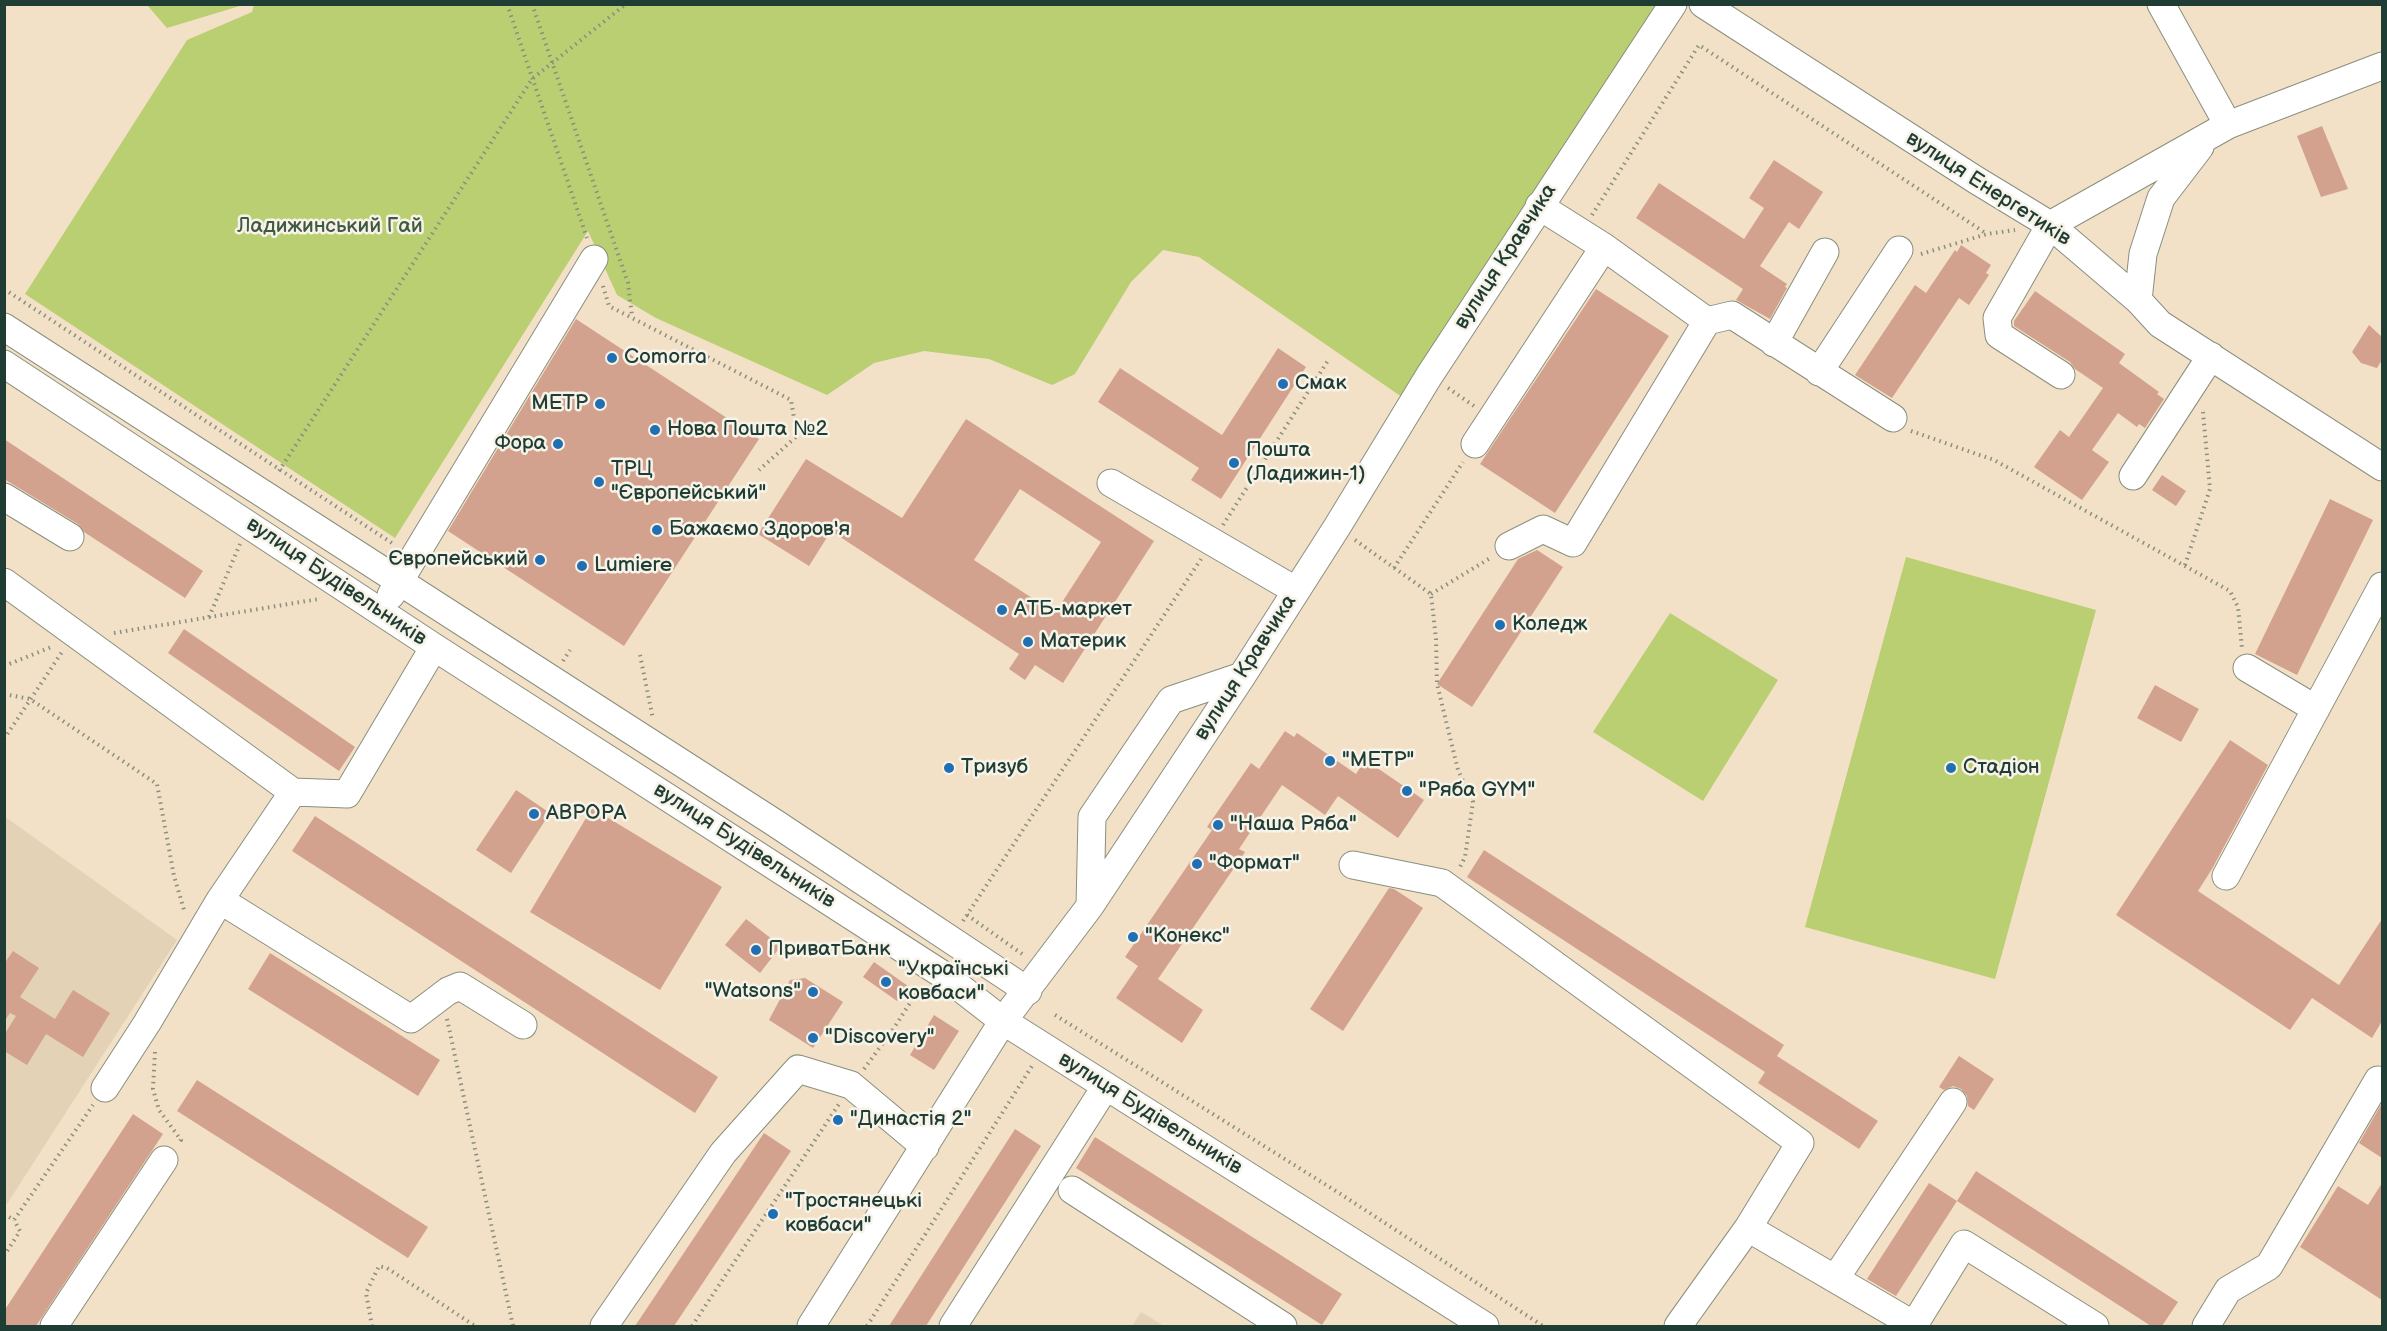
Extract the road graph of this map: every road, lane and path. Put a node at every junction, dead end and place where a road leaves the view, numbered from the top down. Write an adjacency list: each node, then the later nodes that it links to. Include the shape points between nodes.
1 (507, 4): 9 (path)
2 (532, 4): 7 (path)
3 (626, 4): 7 (path)
4 (1673, 4): 11 (street, вулиця Кравчика)
5 (1703, 4): 12 (street, вулиця Енергетиків)
6 (2161, 4): 10 (street)
7 (552, 63): 9 (path); 21 (path, via 628,283)
8 (2382, 66): 10 (street)
9 (532, 79): 18 (path); 37 (path)
10 (2218, 131): 12 (street); 20 (street, via 2161,198 2143,254)
11 (1539, 206): 13 (street); 29 (street, вулиця Кравчика)
12 (2050, 225): 14 (path); 20 (street, вулиця Енергетиків); 30 (street, via 1997,318 1999,335)
13 (1581, 232): 14 (path, via 1699,45); 15 (street)
14 (1987, 234): 16 (path, via 1920,254)
15 (1604, 247): 22 (street); 32 (street)
16 (1899, 250): 28 (street)
17 (1825, 252): 24 (street)
18 (597, 267): 21 (path, via 609,306); 46 (street)
19 (4, 289): 37 (path)
20 (2138, 300): 25 (street, вулиця Енергетиків, via 2160,324)
21 (632, 317): 36 (path, via 791,400 797,436)
22 (1707, 321): 24 (street, via 1732,315); 45 (street, via 1573,543 1543,529)
23 (4, 327): 49 (street)
24 (1774, 343): 28 (street)
25 (2211, 356): 35 (street, вулиця Енергетиків); 38 (street)
26 (1329, 359): 44 (path)
27 (4, 364): 55 (street, вулиця Будівельників)
28 (1819, 372): 33 (street)
29 (1429, 375): 32 (path); 41 (street, вулиця Кравчика)
30 (2061, 375)
31 (2202, 408): 47 (path, via 2210,489)
32 (1492, 418): 34 (street)
33 (1893, 418): 47 (path, via 1913,432 1994,460)
34 (1475, 444): 48 (path)
35 (2380, 461)
36 (759, 470)
37 (279, 471): 46 (path)
38 (2133, 476)
39 (1111, 483): 44 (street)
40 (4, 496): 42 (street)
41 (1337, 527): 48 (path); 52 (street, вулиця Кравчика)
42 (70, 537)
43 (242, 540): 56 (path)
44 (1211, 543): 52 (street); 76 (path)
45 (1509, 546): 53 (path)
46 (415, 557): 49 (street)
47 (2185, 565): 61 (path, via 2230,591 2238,607)
48 (1394, 568): 53 (path)
49 (401, 580): 55 (street); 66 (street)
50 (4, 582): 57 (street)
51 (2382, 586): 65 (street)
52 (1295, 590): 62 (street, вулиця Кравчика)
53 (1431, 594): 73 (path, via 1437,684 1458,770 1473,802 1465,857)
54 (320, 599): 56 (path)
55 (381, 611): 58 (street, вулиця Будівельників)
56 (208, 618): 57 (path)
57 (75, 640): 60 (path, via 58,643); 64 (path); 70 (street)
58 (434, 647): 68 (street, вулиця Будівельників); 70 (street, via 347,794)
59 (640, 655): 69 (path)
60 (4, 666)
61 (2247, 668): 65 (street)
62 (1242, 676): 75 (street, вулиця Кравчика); 75 (street, via 1171,700 1092,817)
63 (4, 694): 64 (path)
64 (30, 699): 67 (path); 78 (path, via 157,784 174,876)
65 (2316, 709): 72 (street)
66 (603, 713): 68 (street); 69 (street)
67 (4, 739)
68 (584, 743): 84 (street, вулиця Будівельників, via 945,976)
69 (660, 749): 81 (street)
70 (292, 792): 74 (street)
71 (1353, 865): 73 (street, via 1443,883)
72 (2226, 876)
73 (1450, 888): 98 (street, via 1800,1143)
74 (220, 900): 78 (street); 82 (street, via 411,1019)
75 (1090, 906): 81 (street, вулиця Кравчика)
76 (966, 915): 77 (path); 79 (path)
77 (959, 927)
78 (194, 943): 91 (street)
79 (1033, 961)
80 (922, 985): 89 (path)
81 (1028, 991): 84 (street, вулиця Кравчика)
82 (442, 996): 85 (street, via 460,986); 104 (path)
83 (1055, 1015): 112 (path)
84 (1004, 1021): 90 (street, вулиця Будівельників); 93 (street, вулиця Кравчика)
85 (523, 1025)
86 (155, 1042): 94 (path, via 153,1089 159,1110 181,1140)
87 (1035, 1062): 108 (path)
88 (2382, 1082): 115 (street, via 2378,1080 2269,1266 2228,1290)
89 (851, 1086): 93 (street); 105 (street, via 798,1069 723,1152); 106 (path)
90 (1106, 1086): 109 (street); 111 (street, вулиця Будівельників)
91 (105, 1088): 97 (path)
92 (1953, 1102): 100 (street)
93 (925, 1147): 107 (street, вулиця Кравчика)
94 (164, 1160): 101 (street)
95 (1072, 1190): 110 (street)
96 (4, 1214): 97 (path)
97 (14, 1220): 99 (path, via 20,1231)
98 (1748, 1228): 100 (street); 113 (street)
99 (4, 1256)
100 (1835, 1279): 114 (street, via 1914,1325 1964,1244)
101 (54, 1326)
102 (372, 1326): 103 (path, via 366,1293 380,1266)
103 (474, 1326)
104 (513, 1326)
105 (604, 1326)
106 (692, 1326)
107 (811, 1326)
108 (867, 1326)
109 (953, 1326)
110 (1283, 1326)
111 (1485, 1326)
112 (1542, 1326)
113 (1678, 1326)
114 (2096, 1326)
115 (2206, 1326)

